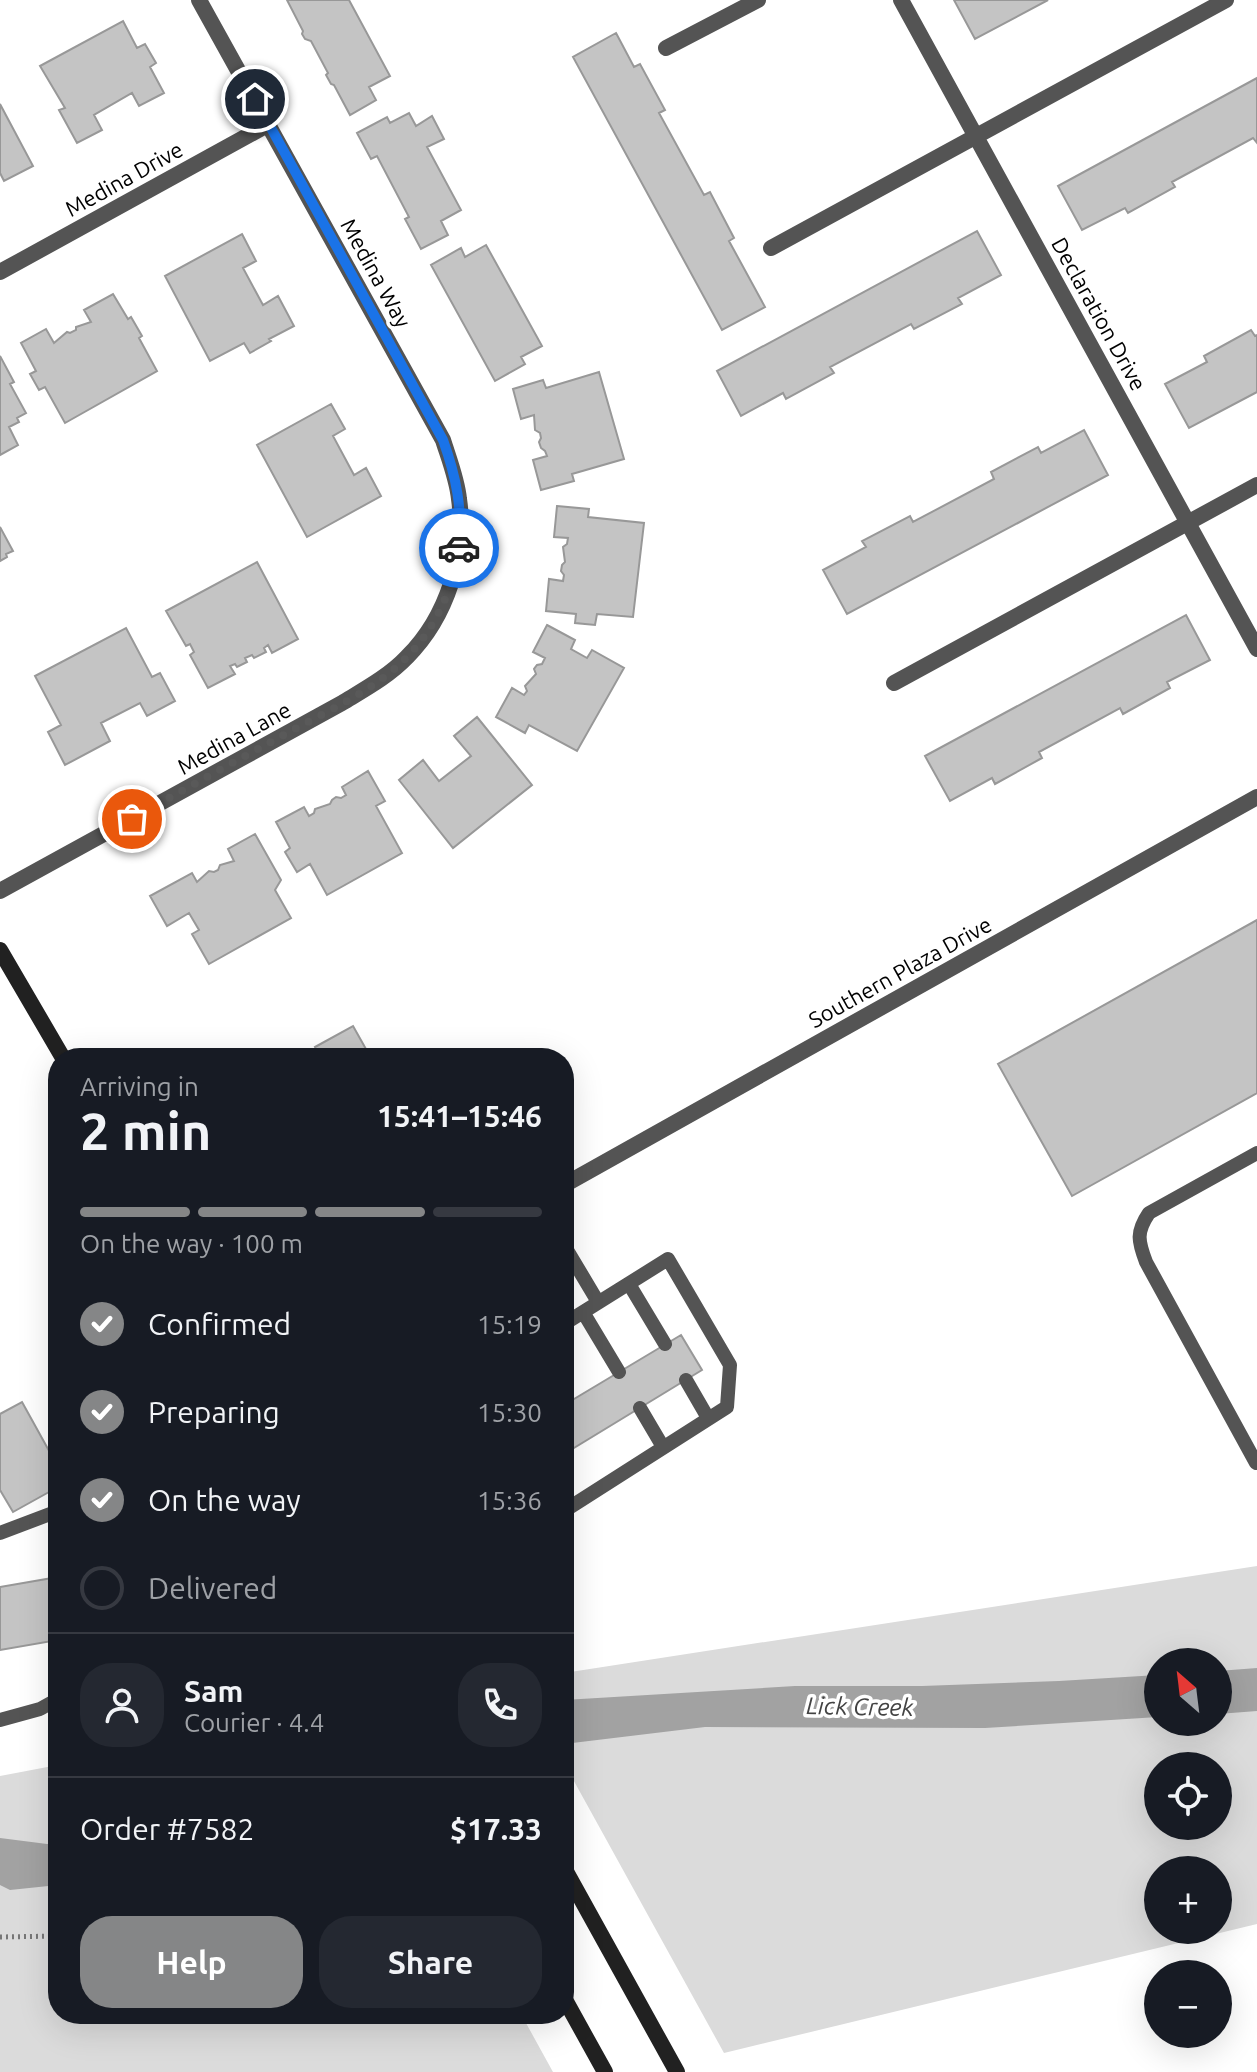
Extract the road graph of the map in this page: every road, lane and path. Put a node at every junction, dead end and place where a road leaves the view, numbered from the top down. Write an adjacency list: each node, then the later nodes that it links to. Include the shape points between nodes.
1 (199, 0): 6 (street, Medina Way)
2 (758, 0): 5 (street)
3 (901, 0): 7 (street, Declaration Drive)
4 (1226, 0): 7 (street)
5 (666, 48)
6 (269, 124): 9 (street, Medina Drive); 12 (street, Medina Way, via 443,440 461,529)
7 (976, 136): 8 (street); 11 (street, Declaration Drive)
8 (771, 248)
9 (0, 272)
10 (1257, 485): 11 (street)
11 (1188, 523): 13 (street, Declaration Drive); 14 (street)
12 (451, 583): 16 (street, Medina Lane, via 417,645 381,680)
13 (1257, 649)
14 (894, 683)
15 (1257, 797): 20 (street, Southern Plaza Drive)
16 (0, 891)
17 (0, 950): 18 (main road)
18 (57, 1048)
19 (1257, 1153): 32 (lane, via 1149,1213 1139,1244)
20 (574, 1179)
21 (574, 1262): 23 (lane)
22 (629, 1284): 23 (lane); 26 (lane); 30 (lane, via 668,1259 730,1365 727,1407)
23 (598, 1302): 24 (lane)
24 (583, 1312): 25 (lane); 27 (lane)
25 (574, 1318)
26 (665, 1344)
27 (619, 1372)
28 (686, 1380): 30 (lane)
29 (640, 1408): 31 (lane)
30 (708, 1418): 31 (lane)
31 (663, 1447): 33 (lane)
32 (1256, 1463)
33 (574, 1505)
34 (48, 1515): 35 (lane)
35 (0, 1533)
36 (48, 1705): 37 (lane)
37 (0, 1720)
38 (574, 1886): 43 (main road)
39 (48, 1936): 40 (path)
40 (0, 1937)
41 (574, 2016): 42 (main road)
42 (605, 2072)
43 (677, 2072)

